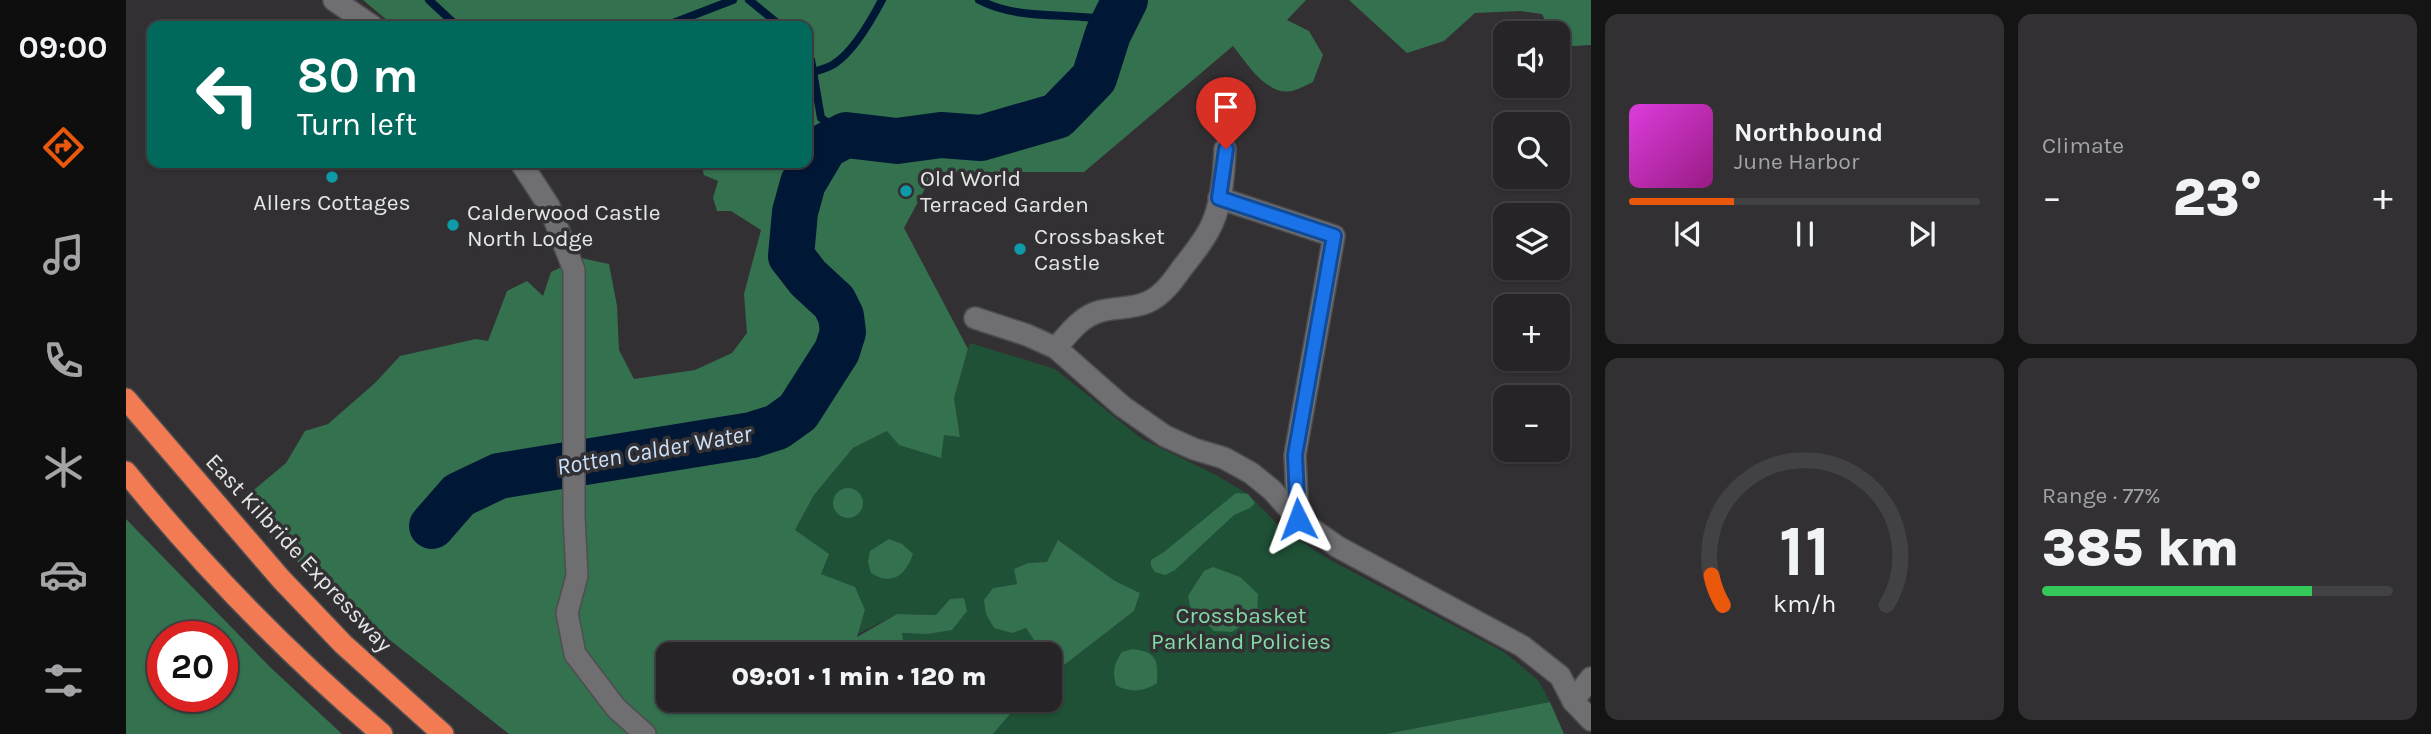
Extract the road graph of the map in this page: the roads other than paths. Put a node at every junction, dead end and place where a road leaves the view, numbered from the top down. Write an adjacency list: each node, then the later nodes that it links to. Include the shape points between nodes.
1 (334, 0): 2 (street)
2 (365, 21)
3 (1226, 149): 5 (street)
4 (524, 168): 16 (street, via 549,206 573,271 578,576 567,613 575,654 615,708)
5 (1219, 198): 7 (street, via 1206,236 1167,288 1150,301 1086,317); 10 (street, via 1334,236 1295,455)
6 (975, 318): 7 (street)
7 (1056, 348): 10 (street, via 1165,436 1251,473)
8 (126, 399): 15 (highway, East Kilbride Expressway, via 281,579 334,635)
9 (126, 472): 14 (highway, via 263,625)
10 (1298, 519): 12 (street, via 1338,547 1522,646 1560,676)
11 (1591, 678): 12 (street)
12 (1573, 701): 13 (street)
13 (1591, 720)
14 (382, 734)
15 (443, 734)
16 (645, 734)

